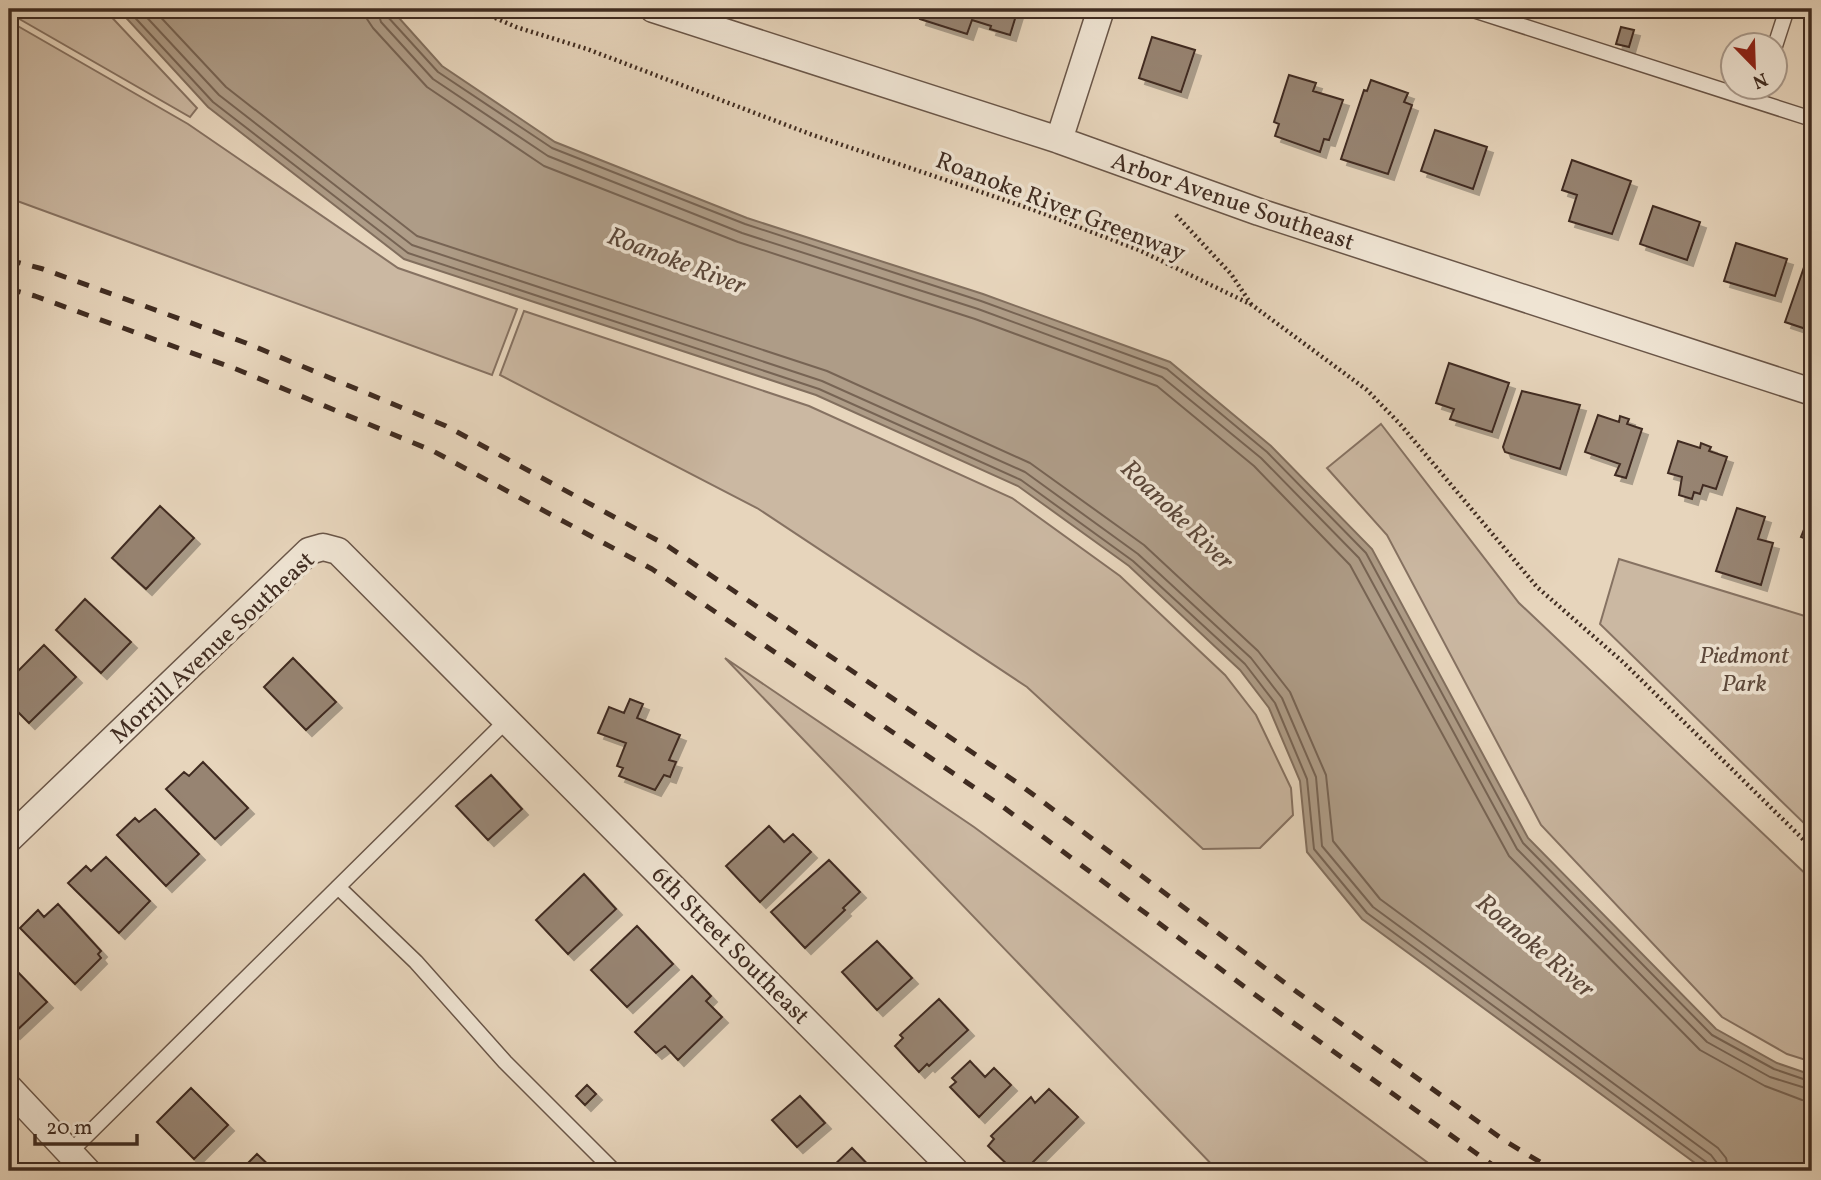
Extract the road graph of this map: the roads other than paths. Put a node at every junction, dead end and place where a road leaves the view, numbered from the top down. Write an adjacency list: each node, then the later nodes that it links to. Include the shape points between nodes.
1 (653, 9): 9 (street, Arbor Avenue Southeast)
2 (1101, 9): 9 (street)
3 (1470, 9): 6 (lane)
4 (1787, 9): 5 (lane)
5 (1780, 32)
6 (1720, 83)
7 (1776, 102): 8 (lane)
8 (1812, 119)
9 (1059, 140): 10 (street, Arbor Avenue Southeast, via 1259,212)
10 (1812, 392)
11 (508, 720): 12 (street, Morrill Avenue Southeast, via 338,551 323,547 309,551); 13 (lane); 17 (street, 6th Street Southeast)
12 (9, 839)
13 (338, 887): 15 (lane); 16 (lane, via 416,962 505,1062)
14 (9, 1088): 15 (street)
15 (78, 1162)
16 (614, 1171)
17 (955, 1171)

